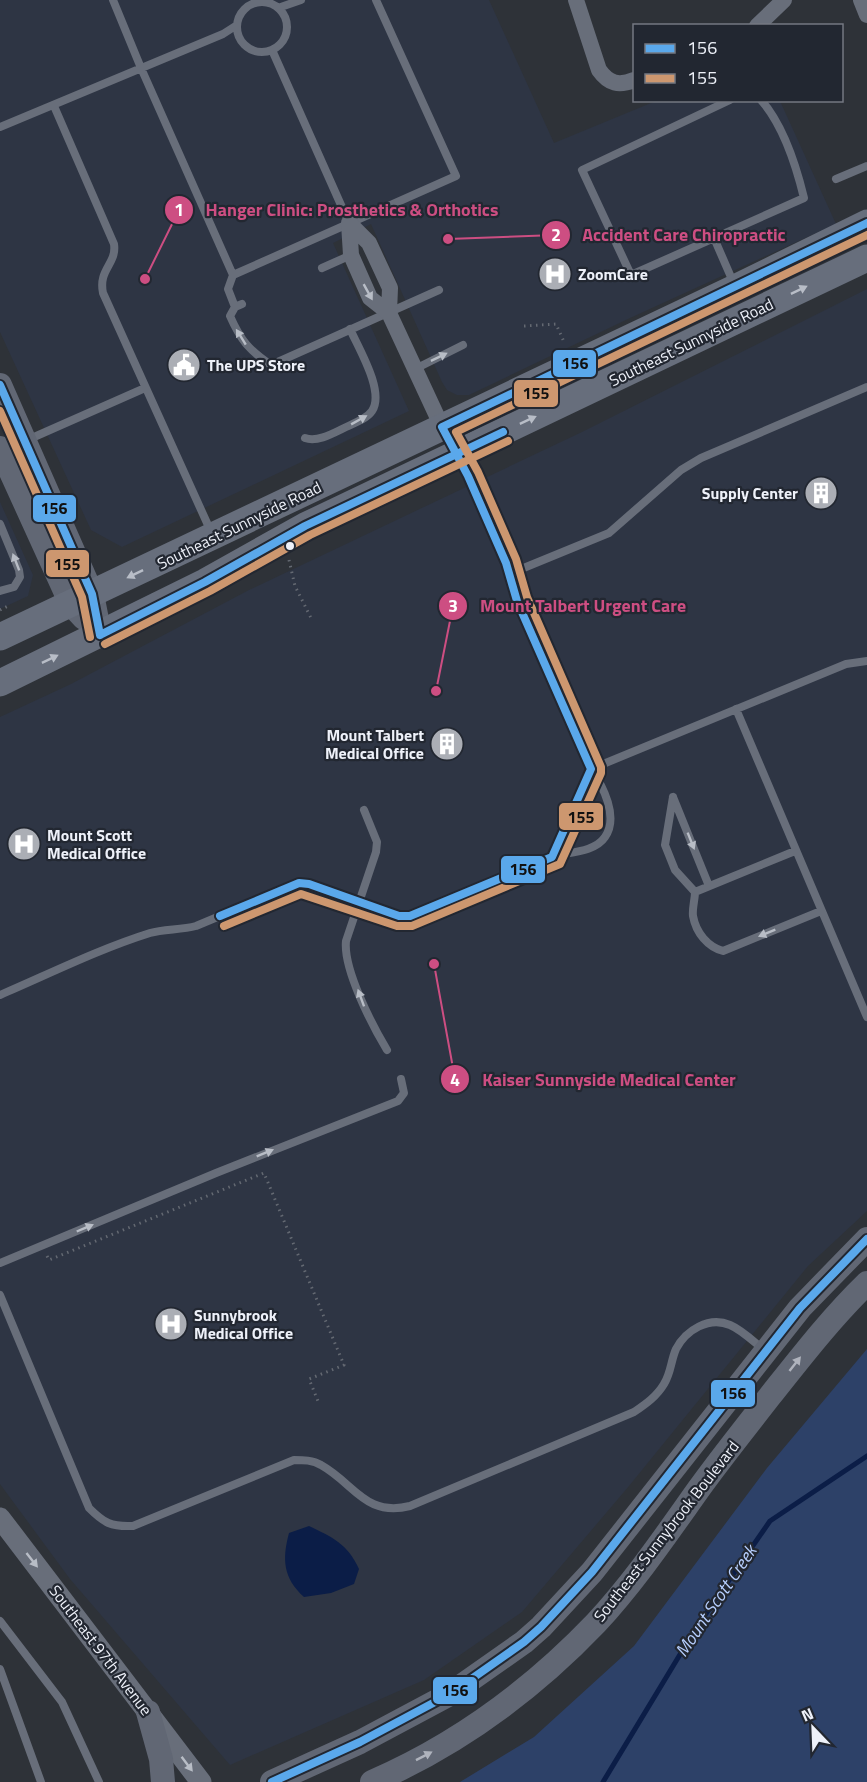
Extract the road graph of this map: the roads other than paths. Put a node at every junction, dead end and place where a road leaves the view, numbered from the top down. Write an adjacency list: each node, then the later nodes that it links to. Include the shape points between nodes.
1 (113, 0): 12 (lane)
2 (301, 0): 7 (lane)
3 (376, 0): 20 (lane, via 456,176)
4 (576, 0): 13 (street, via 599,70 611,83 620,85)
5 (784, 0): 9 (street)
6 (861, 0): 8 (street)
7 (278, 8): 10 (lane, via 253,4 239,16); 11 (lane, via 287,26 280,44)
8 (867, 15)
9 (758, 24)
10 (237, 25): 11 (lane, via 243,44 261,52); 12 (lane)
11 (272, 50): 20 (lane)
12 (141, 68): 16 (lane); 26 (lane)
13 (633, 80)
14 (726, 102): 22 (lane, via 582,170 631,275)
15 (763, 102): 22 (lane, via 771,111 797,169 804,198)
16 (54, 106): 17 (lane); 36 (lane, via 114,244 115,251 101,281 103,292)
17 (0, 127)
18 (867, 166): 19 (lane)
19 (836, 179)
20 (349, 223): 23 (street); 26 (lane); 29 (street, via 369,243 390,288)
21 (867, 223): 27 (main road, Southeast Sunnyside Road)
22 (714, 238): 27 (lane)
23 (351, 255): 25 (lane); 29 (street, one-way to 29, via 370,298)
24 (867, 258): 32 (main road, Southeast Sunnyside Road, one-way to 24)
25 (322, 268)
26 (233, 275): 30 (lane, one-way to 26, via 271,366 249,350 230,316 239,305 228,289)
27 (735, 288): 32 (main road, via 736,303 694,325); 37 (main road, Southeast Sunnyside Road)
28 (439, 290): 29 (lane)
29 (389, 313): 30 (lane); 33 (street)
30 (350, 329): 38 (lane, one-way to 30, via 331,435 373,411 377,393)
31 (463, 345): 33 (lane, one-way to 31)
32 (684, 346): 41 (main road, Southeast Sunnyside Road, one-way to 32)
33 (414, 369): 37 (street)
34 (0, 385): 39 (main road)
35 (867, 387): 44 (lane, via 700,458 609,533)
36 (146, 388): 39 (lane); 43 (lane)
37 (442, 427): 41 (lane); 43 (main road, Southeast Sunnyside Road)
38 (305, 438)
39 (25, 441): 46 (main road)
40 (1, 452): 46 (main road)
41 (456, 454): 44 (lane); 47 (main road, Southeast Sunnyside Road, via 280,539)
42 (0, 524): 45 (lane, one-way to 42, via 14,587 20,577)
43 (213, 537): 46 (main road, Southeast Sunnyside Road, one-way to 46)
44 (509, 574): 52 (lane)
45 (0, 591)
46 (82, 599): 47 (main road); 48 (main road, Southeast Sunnyside Road)
47 (100, 635): 50 (main road, Southeast Sunnyside Road, one-way to 47)
48 (0, 638)
49 (867, 661): 51 (lane, via 846,664)
50 (0, 683)
51 (736, 709): 52 (lane); 54 (lane)
52 (591, 769): 55 (lane); 55 (lane, via 602,785 610,828 601,842 591,847)
53 (364, 810): 58 (lane, via 377,842)
54 (795, 851): 56 (lane); 59 (lane)
55 (552, 857): 58 (lane, via 410,916 399,916)
56 (709, 886): 57 (lane); 57 (lane, one-way to 56, via 675,870 665,845 673,796)
57 (695, 892): 59 (lane, one-way to 57, via 723,951 711,948 701,936 693,916)
58 (359, 901): 60 (lane, via 300,884 196,926 153,932 130,940); 62 (lane, one-way to 58, via 369,1020 344,954)
59 (821, 911): 61 (lane)
60 (0, 995)
61 (867, 1017)
62 (387, 1050)
63 (401, 1079): 65 (lane, one-way to 63, via 398,1101 404,1093)
64 (867, 1239): 68 (main road, Southeast Sunnybrook Boulevard, via 800,1308)
65 (0, 1263)
66 (867, 1283): 69 (main road, Southeast Sunnybrook Boulevard, one-way to 66, via 814,1340)
67 (0, 1295): 68 (lane, via 89,1508 115,1527 133,1526 294,1460 321,1464 378,1508 395,1510 410,1506 634,1412 653,1399 665,1383 675,1350 686,1334 701,1325 731,1325)
68 (765, 1351): 69 (main road, via 771,1359 770,1370 691,1473); 78 (main road, Southeast Sunnybrook Boulevard, via 592,1572 524,1642 413,1716)
69 (683, 1510): 79 (main road, Southeast Sunnybrook Boulevard, one-way to 69, via 438,1749 527,1688 597,1622)
70 (1, 1522): 73 (street, Southeast 97th Avenue, one-way to 73)
71 (0, 1621): 75 (lane, via 62,1702)
72 (0, 1669): 74 (lane)
73 (148, 1712): 76 (main road); 77 (street, Southeast 97th Avenue, one-way to 77)
74 (41, 1782)
75 (99, 1782)
76 (163, 1782)
77 (201, 1782)
78 (272, 1782)
79 (372, 1782)

